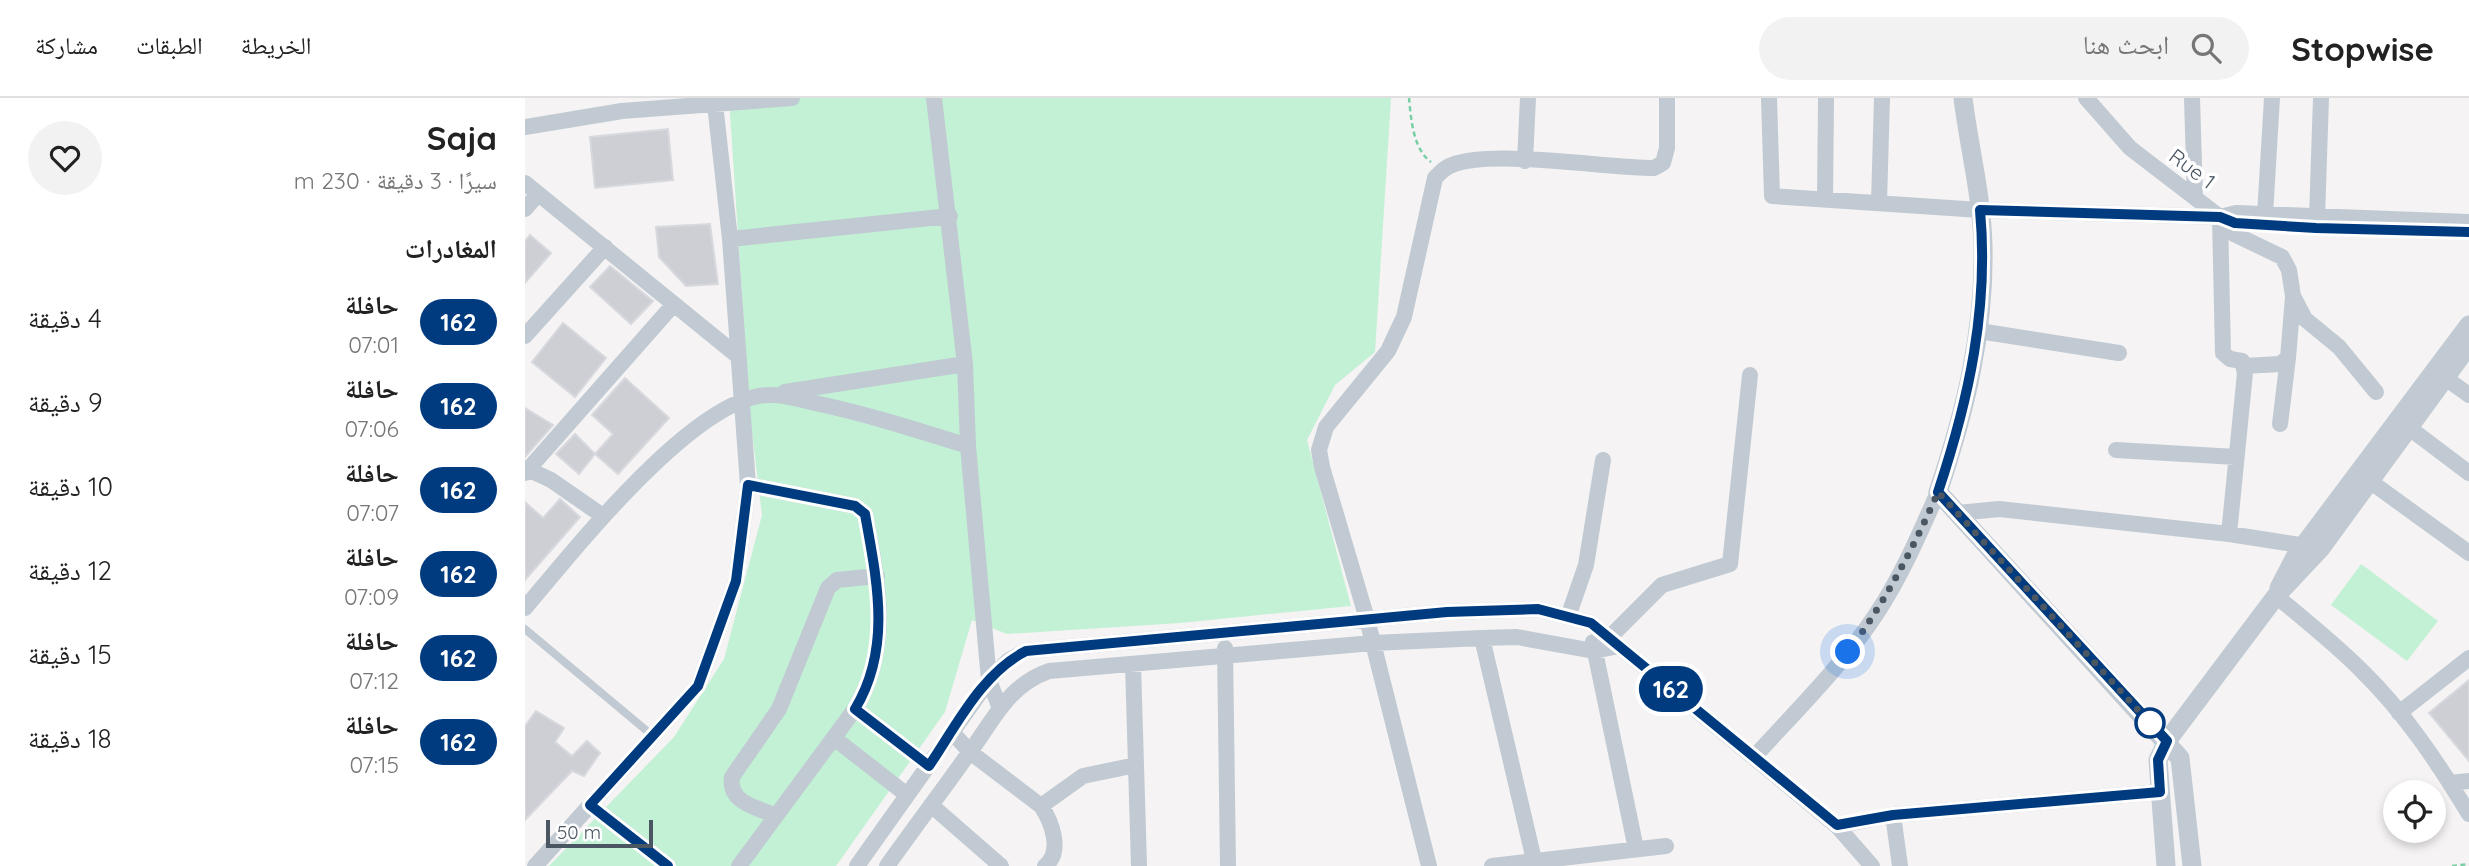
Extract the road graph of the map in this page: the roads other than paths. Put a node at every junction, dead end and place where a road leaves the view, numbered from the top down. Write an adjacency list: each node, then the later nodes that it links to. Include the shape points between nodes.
1 (792, 98): 14 (street)
2 (934, 98): 25 (street)
3 (1528, 98): 16 (street)
4 (1667, 98): 16 (street, via 1667,148 1663,163 1654,168)
5 (1769, 98): 20 (street, via 1772,196)
6 (1826, 98): 20 (street)
7 (1882, 98): 21 (street)
8 (1963, 98): 23 (street)
9 (2086, 98): 19 (street, Rue 1, via 2130,148)
10 (2192, 98): 19 (street)
11 (2272, 98): 24 (street)
12 (2321, 98): 27 (street)
13 (651, 103): 14 (street); 15 (street)
14 (715, 104): 30 (street)
15 (525, 127)
16 (1525, 161): 69 (street, via 1455,163 1435,178 1404,317 1388,351 1320,438 1322,467)
17 (525, 183): 18 (street)
18 (538, 194): 22 (street); 31 (street)
19 (2195, 198): 26 (street, Rue 1)
20 (1825, 199): 21 (street)
21 (1879, 203): 23 (street)
22 (525, 209)
23 (1980, 210): 26 (street); 35 (street)
24 (2265, 215): 26 (street); 27 (street)
25 (950, 216): 30 (street); 41 (street)
26 (2220, 217): 29 (street, via 2235,223 2316,228); 32 (street, Rue 1, via 2244,241 2282,257); 42 (street, via 2223,353)
27 (2317, 218): 28 (street)
28 (2469, 222)
29 (2469, 232)
30 (730, 239): 39 (street)
31 (605, 247): 33 (street); 36 (street)
32 (2293, 296): 40 (street); 45 (street, Rue 1, via 2305,319 2339,347)
33 (674, 304): 39 (street); 55 (street)
34 (2469, 325): 43 (street)
35 (1979, 331): 38 (street); 59 (street, via 1971,381)
36 (525, 336)
37 (2469, 345): 43 (street)
38 (2119, 353)
39 (739, 356): 48 (street)
40 (2288, 358): 42 (street, via 2280,364); 49 (street)
41 (965, 364): 46 (street); 51 (street)
42 (2245, 366): 53 (street)
43 (2440, 374): 47 (street); 50 (street)
44 (1750, 375): 74 (street, via 1730,564 1662,585)
45 (2376, 392)
46 (772, 394): 48 (street); 51 (street, via 856,412)
47 (2469, 395)
48 (743, 399): 58 (street); 61 (street, via 703,424)
49 (2280, 424)
50 (2403, 424): 56 (street); 57 (street)
51 (968, 446): 81 (street)
52 (2116, 450): 53 (street)
53 (2236, 457): 62 (street)
54 (1604, 460): 68 (street, via 1586,565)
55 (526, 470): 61 (street, via 551,480)
56 (2469, 473)
57 (2364, 477): 63 (street); 64 (street)
58 (748, 485): 65 (street, via 862,509); 87 (street, via 736,581 698,686)
59 (1938, 492): 60 (street); 91 (street, via 1913,549 1877,612 1833,672)
60 (1958, 513): 62 (street, via 1999,509); 89 (street)
61 (603, 516): 67 (street)
62 (2229, 534): 63 (street)
63 (2312, 547): 66 (street, via 2298,576)
64 (2469, 553)
65 (877, 576): 84 (street, via 878,653 869,686); 102 (street, via 837,580 828,588 779,709 732,777 737,799)
66 (2276, 596): 85 (street, via 2363,671); 89 (street)
67 (525, 608)
68 (1569, 617): 69 (street, via 1517,609); 70 (street)
69 (1367, 619): 72 (street); 75 (street)
70 (1591, 623): 74 (street); 77 (street)
71 (525, 629): 87 (lane)
72 (1224, 632): 78 (street); 81 (street, via 1026,651 1009,660)
73 (1482, 638): 75 (street); 77 (street, via 1517,637); 107 (street)
74 (1614, 642): 77 (street); 91 (street)
75 (1373, 643): 78 (street); 117 (street)
76 (2469, 643): 82 (street)
77 (1594, 651): 106 (street)
78 (1225, 656): 80 (street); 116 (street)
79 (2469, 658): 82 (street)
80 (1133, 664): 83 (street, via 1049,671 1022,685); 92 (street)
81 (989, 681): 83 (street); 86 (street)
82 (2436, 686): 85 (street)
83 (999, 706): 90 (street)
84 (855, 709): 88 (street); 93 (street)
85 (2399, 713): 95 (street)
86 (952, 732): 90 (street); 93 (street)
87 (653, 736): 98 (street)
88 (834, 738): 97 (street); 102 (street)
89 (2167, 741): 96 (street, via 2158,760); 122 (street, via 2181,758)
90 (970, 752): 99 (street); 100 (street)
91 (1754, 757): 104 (street)
92 (1136, 765): 100 (street, via 1083,776); 115 (street)
93 (929, 766): 97 (street)
94 (2469, 781): 95 (street)
95 (2450, 783): 101 (street)
96 (2160, 792): 103 (street); 121 (street)
97 (907, 796): 111 (street)
98 (590, 805): 108 (street); 109 (street)
99 (931, 805): 112 (street); 113 (street)
100 (1041, 806): 114 (street, via 1053,830 1053,856)
101 (2469, 814)
102 (774, 815): 110 (street)
103 (1893, 815): 104 (street); 120 (street)
104 (1837, 825): 119 (street)
105 (1666, 846): 106 (street)
106 (1636, 849): 107 (street)
107 (1534, 860): 118 (street)
108 (663, 865)
109 (535, 866)
110 (739, 866)
111 (857, 866)
112 (887, 866)
113 (1001, 866)
114 (1045, 866)
115 (1139, 866)
116 (1228, 866)
117 (1429, 866)
118 (1492, 866)
119 (1873, 866)
120 (1900, 866)
121 (2166, 866)
122 (2192, 866)

